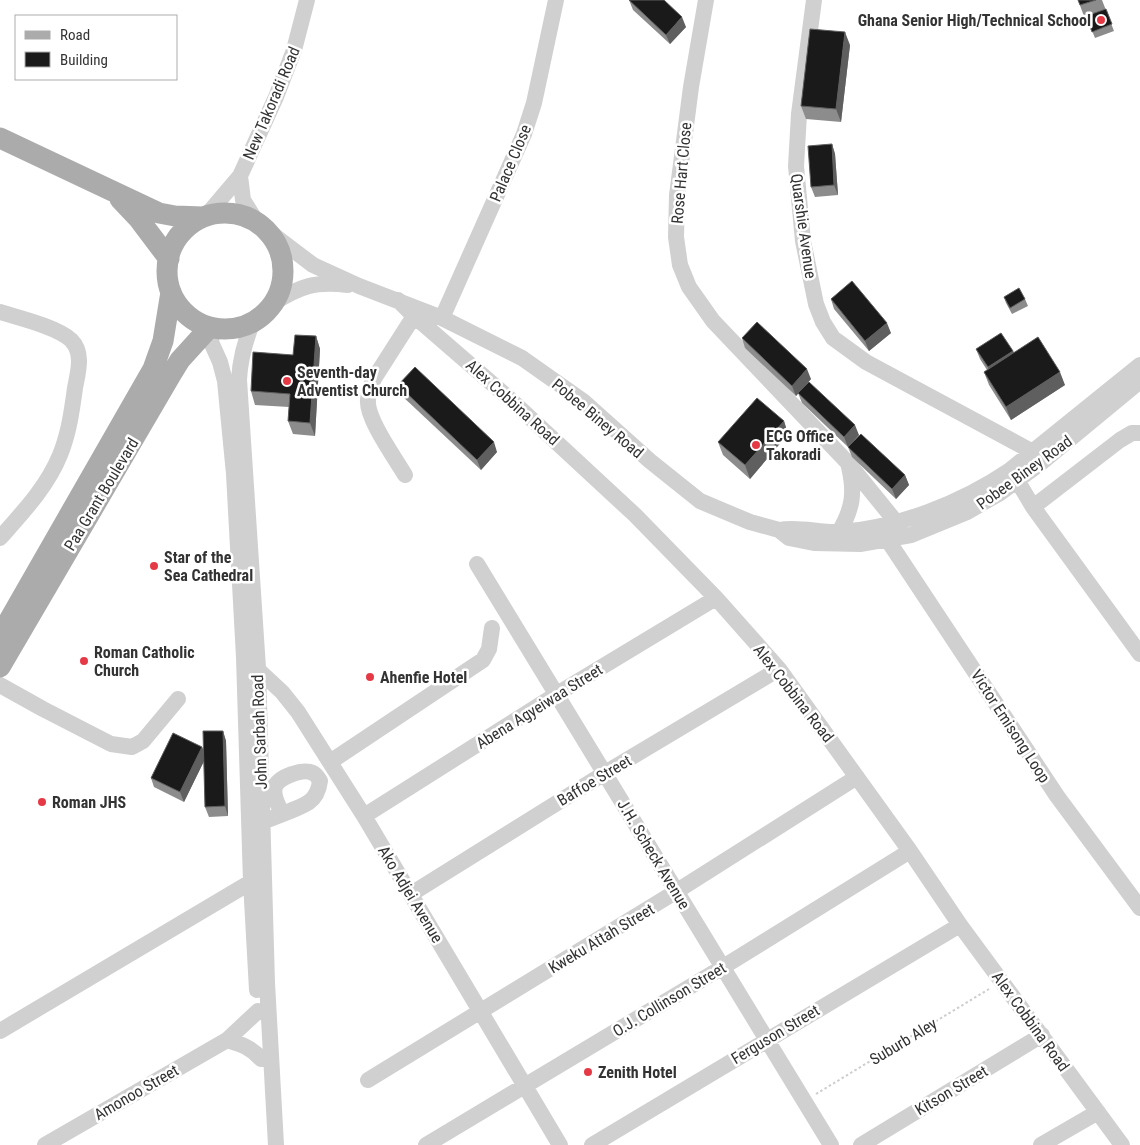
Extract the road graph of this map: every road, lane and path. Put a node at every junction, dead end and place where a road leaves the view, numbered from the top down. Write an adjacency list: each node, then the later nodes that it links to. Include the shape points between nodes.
1 (307, 0): 6 (street, New Takoradi Road, via 294,50 276,98)
2 (556, 0): 17 (street, Palace Close, via 534,103 524,134)
3 (706, 0): 24 (street, Rose Hart Close, via 690,87 677,195 676,238 680,264 689,287 713,321)
4 (814, 0): 23 (street, Quarshie Avenue, via 799,114 796,166 803,241 823,322 833,338 866,362)
5 (0, 138): 7 (main road)
6 (240, 176): 8 (street, New Takoradi Road); 9 (street, New Takoradi Road, via 243,200)
7 (111, 190): 8 (main road, via 159,213); 10 (main road, via 133,212)
8 (204, 216): 9 (main road, via 232,213); 10 (main road, via 180,234)
9 (262, 226): 11 (street, via 312,264); 14 (main road, via 275,242 282,267 282,280)
10 (168, 259): 12 (main road)
11 (359, 286): 13 (street, Pobee Biney Road); 14 (street, via 319,283 291,292)
12 (171, 292): 19 (main road, via 186,314); 36 (main road, Paa Grant Boulevard, via 163,341 153,369)
13 (398, 300): 16 (street, Alex Cobbina Road); 17 (street, Pobee Biney Road)
14 (272, 304): 18 (main road)
15 (0, 312): 31 (street, via 60,333 78,352 79,364 69,425 60,454 36,498)
16 (414, 316): 25 (street, via 370,386 367,401 371,416); 34 (street, Alex Cobbina Road, via 512,400 636,514)
17 (442, 318): 29 (street, Pobee Biney Road, via 522,358 550,377 583,401 700,501)
18 (253, 321): 19 (main road, via 226,329); 40 (street, John Sarbah Road, via 243,345 240,380)
19 (211, 327): 38 (street, John Sarbah Road, via 211,342 225,381); 39 (main road, Paa Grant Boulevard, via 180,360)
20 (1140, 365): 23 (street, Pobee Biney Road)
21 (1140, 382): 26 (street, Pobee Biney Road)
22 (1140, 433): 27 (street, via 1132,433 1120,440)
23 (1033, 452): 28 (street, Pobee Biney Road, via 994,482 956,501)
24 (849, 464): 28 (street, Rose Hart Close); 30 (street, via 852,498 849,515)
25 (405, 475)
26 (1017, 480): 27 (street); 32 (street, Pobee Biney Road, via 967,512 911,535)
27 (1034, 507): 37 (street)
28 (896, 522): 30 (street, Pobee Biney Road)
29 (779, 530): 30 (street, Pobee Biney Road, via 791,527); 32 (street, Pobee Biney Road, via 789,538 814,543 860,544)
30 (839, 532)
31 (0, 538)
32 (888, 540): 55 (street, Victor Emisong Loop, via 1057,796)
33 (477, 564): 43 (street, J.H. Scheck Avenue)
34 (716, 598): 41 (street, Alex Cobbina Road); 43 (street, Abena Agyeiwaa Street)
35 (492, 628): 45 (street, via 489,649 483,660)
36 (0, 636)
37 (1140, 654)
38 (244, 657): 40 (street, Ako Adjei Avenue); 52 (street, John Sarbah Road)
39 (0, 667)
40 (258, 668): 45 (street, Ako Adjei Avenue, via 298,712); 50 (street, John Sarbah Road)
41 (779, 669): 46 (street, Baffoe Street); 47 (street, Alex Cobbina Road)
42 (0, 685): 44 (street, via 111,744 132,747 143,741)
43 (557, 694): 46 (street, J.H. Scheck Avenue); 49 (street, Abena Agyeiwaa Street)
44 (178, 699)
45 (330, 762): 49 (street, Ako Adjei Avenue)
46 (605, 773): 53 (street, J.H. Scheck Avenue); 54 (street, Baffoe Street)
47 (857, 777): 51 (street, Alex Cobbina Road); 53 (street, Kweku Attah Street)
48 (282, 814): 50 (street)
49 (364, 816): 54 (street, Ako Adjei Avenue)
50 (262, 822): 72 (street, John Sarbah Road)
51 (910, 850): 56 (street, Alex Cobbina Road); 57 (street, O.J. Collinson Street)
52 (251, 882): 59 (street, John Sarbah Road); 61 (street)
53 (677, 891): 57 (street, J.H. Scheck Avenue); 60 (street, Kweku Attah Street)
54 (411, 894): 60 (street, Ako Adjei Avenue)
55 (1140, 908)
56 (960, 925): 58 (street, Alex Cobbina Road); 63 (street, Ferguson Street)
57 (722, 967): 63 (street, J.H. Scheck Avenue); 67 (street, O.J. Collinson Street)
58 (1002, 982): 62 (street, Alex Cobbina Road); 68 (path, Suburb Aley)
59 (258, 1011): 64 (street, Amonoo Street); 65 (street, John Sarbah Road)
60 (480, 1012): 66 (street, Kweku Attah Street); 67 (street, Ako Adjei Avenue)
61 (0, 1031)
62 (1042, 1035): 69 (street, Alex Cobbina Road); 77 (street, Kitson Street)
63 (767, 1039): 68 (street, J.H. Scheck Avenue); 75 (street, Ferguson Street)
64 (227, 1040): 65 (street, via 246,1046); 70 (street, Amonoo Street)
65 (261, 1059): 71 (street, John Sarbah Road)
66 (368, 1080)
67 (524, 1087): 73 (street, O.J. Collinson Street); 74 (street, Ako Adjei Avenue)
68 (804, 1101): 76 (street, J.H. Scheck Avenue)
69 (1098, 1112): 78 (street); 79 (street, Alex Cobbina Road)
70 (45, 1145)
71 (266, 1145)
72 (276, 1145)
73 (426, 1145)
74 (560, 1145)
75 (592, 1145)
76 (831, 1145)
77 (861, 1145)
78 (1041, 1145)
79 (1122, 1145)

